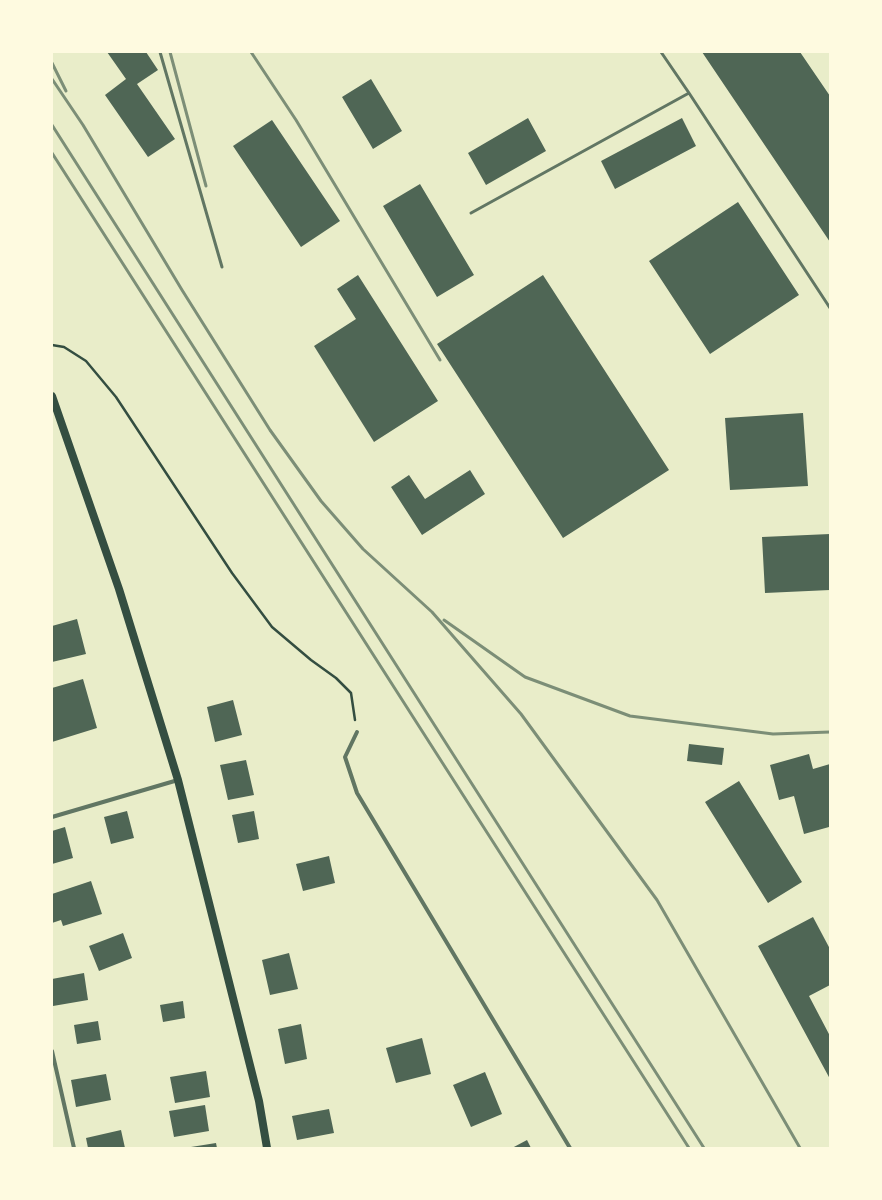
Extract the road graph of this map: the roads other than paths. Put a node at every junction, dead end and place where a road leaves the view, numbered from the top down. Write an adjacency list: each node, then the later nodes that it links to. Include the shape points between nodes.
1 (160, 52): 5 (lane)
2 (661, 52): 3 (lane)
3 (689, 93): 4 (lane); 6 (lane)
4 (471, 213)
5 (222, 267)
6 (830, 308)
7 (52, 396): 9 (main road, via 119,589)
8 (357, 732): 14 (street, via 345,757 357,793)
9 (178, 780): 10 (street); 13 (main road, via 259,1101)
10 (52, 817)
11 (52, 1051): 12 (street)
12 (74, 1148)
13 (268, 1148)
14 (570, 1148)

